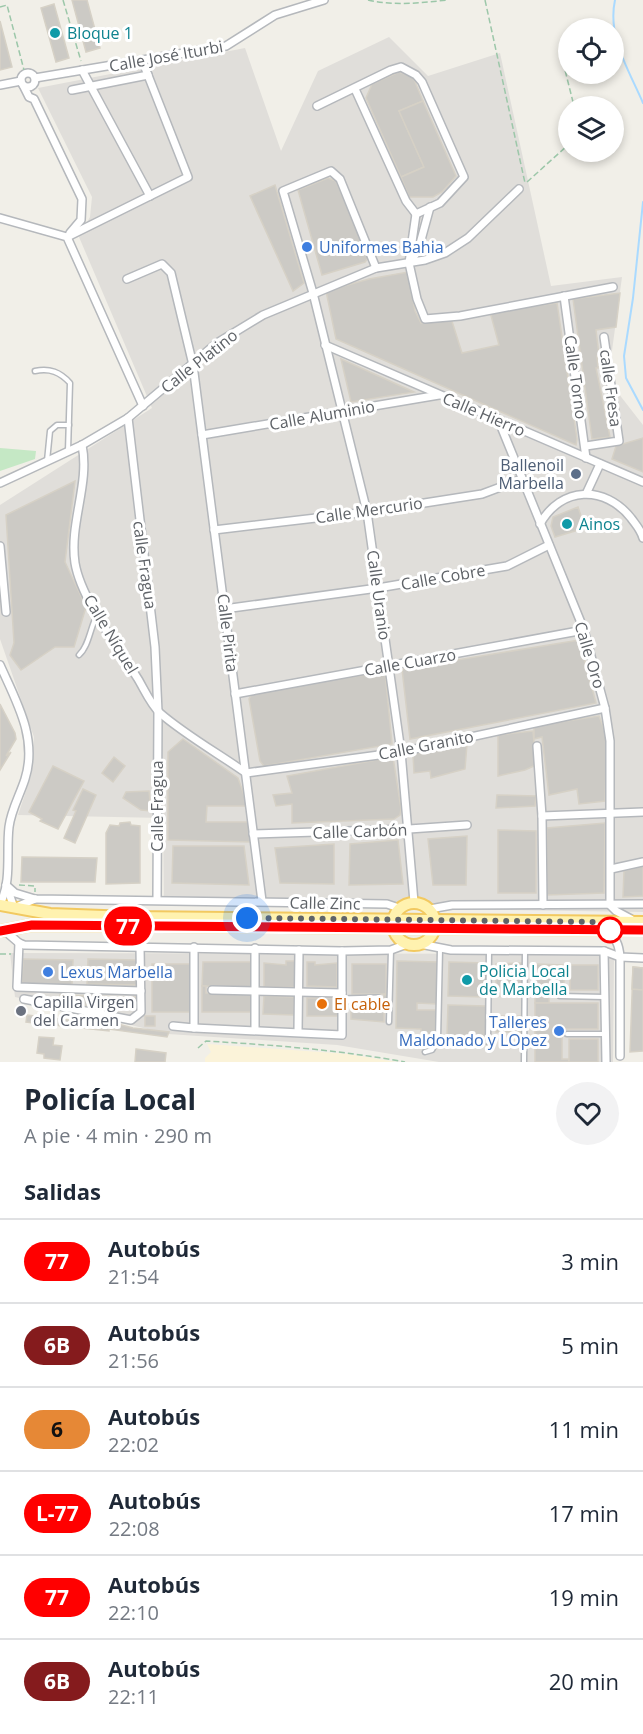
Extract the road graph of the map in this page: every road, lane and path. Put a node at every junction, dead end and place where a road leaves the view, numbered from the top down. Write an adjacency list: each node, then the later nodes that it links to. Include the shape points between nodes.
1 (63, 0): 8 (path)
2 (324, 0): 7 (street, Calle José Iturbi, via 275,15 226,46)
3 (368, 0): 4 (path)
4 (447, 0)
5 (485, 0): 20 (path, via 525,183)
6 (0, 7): 9 (path, via 7,6)
7 (142, 60): 10 (street, Calle José Iturbi); 11 (street)
8 (81, 61)
9 (24, 70)
10 (82, 70): 12 (street, Calle José Iturbi); 15 (street)
11 (148, 75): 15 (street); 22 (street, via 188,177)
12 (35, 81): 13 (street, via 27,87); 13 (street, via 32,74 26,74); 18 (street)
13 (22, 83): 14 (street); 18 (street)
14 (0, 85)
15 (90, 88): 17 (street); 22 (street)
16 (355, 89): 19 (street); 23 (street, via 401,67 422,82 464,177); 24 (street, via 406,201)
17 (72, 90)
18 (34, 99): 26 (street, via 82,199 81,220)
19 (317, 106)
20 (558, 154)
21 (519, 189): 27 (street, Calle Platino, via 468,238 444,253)
22 (150, 196): 26 (street)
23 (430, 207): 24 (street); 27 (street, via 418,251)
24 (416, 214): 27 (street)
25 (0, 218): 26 (street)
26 (67, 237): 38 (street)
27 (409, 263): 28 (street, Calle Platino); 32 (street, via 425,319)
28 (376, 268): 31 (street, Calle Platino); 31 (street, Calle Uranio, via 340,179 331,171 283,191)
29 (127, 279): 35 (street, Calle Pirita, via 162,264 171,273)
30 (613, 287): 32 (street)
31 (313, 293): 34 (street, Calle Uranio); 35 (street, Calle Platino, via 263,315 217,343)
32 (564, 296): 45 (street, Calle Torno)
33 (604, 337): 45 (street, calle Fresa, via 619,441)
34 (325, 345): 37 (street, Calle Hierro); 39 (street, Calle Uranio)
35 (193, 364): 38 (street, Calle Platino); 43 (street, Calle Pirita)
36 (35, 370): 42 (lane, via 54,370 70,383)
37 (441, 395): 39 (street, Calle Aluminio); 41 (street, Calle Hierro)
38 (143, 406): 40 (street, Calle Platino)
39 (341, 412): 43 (street, Calle Aluminio); 54 (street, Calle Uranio)
40 (128, 418): 44 (street, Calle Platino); 70 (street, calle Fragua, via 156,648)
41 (498, 419): 47 (street, Calle Hierro); 50 (street, Calle Oro)
42 (69, 425): 46 (lane); 48 (lane, via 57,425 50,431)
43 (202, 435): 56 (street, Calle Pirita)
44 (82, 445): 46 (street, Calle Platino); 63 (street, Calle Níquel, via 85,461 75,562)
45 (586, 446): 47 (street, Calle Torno)
46 (68, 452): 48 (street, Calle Platino)
47 (586, 458): 49 (street, Calle Hierro)
48 (47, 461): 52 (street, Calle Platino)
49 (600, 464): 51 (street, Calle Hierro); 53 (street)
50 (522, 479): 54 (street, Calle Mercurio, via 482,494); 55 (street, Calle Oro)
51 (643, 482)
52 (0, 483)
53 (587, 492): 55 (street, via 548,509); 57 (street, via 621,506)
54 (367, 512): 56 (street, Calle Mercurio); 60 (street, Calle Uranio)
55 (540, 524): 58 (street, Calle Oro)
56 (214, 530): 61 (street, Calle Pirita)
57 (643, 538)
58 (549, 545): 60 (street, Calle Cobre, via 507,566); 64 (street, Calle Oro)
59 (0, 546): 62 (street)
60 (378, 588): 61 (street, Calle Cobre); 67 (street, Calle Uranio)
61 (224, 609): 68 (street, Calle Pirita)
62 (6, 612)
63 (97, 615): 65 (lane); 70 (street, Calle Níquel)
64 (584, 630): 67 (street, Calle Cuarzo); 69 (street, Calle Oro)
65 (79, 655)
66 (0, 665): 82 (street, via 24,719 29,751 25,778 9,827)
67 (389, 666): 68 (street, Calle Cuarzo); 72 (street, Calle Uranio)
68 (235, 694): 73 (street, Calle Pirita)
69 (605, 708): 72 (street, Calle Granito); 74 (street, Calle Oro, via 610,741)
70 (158, 712): 73 (street, Calle Níquel); 84 (street, Calle Fragua)
71 (537, 746): 76 (street)
72 (401, 752): 73 (street, Calle Granito); 78 (street, Calle Uranio)
73 (246, 773): 79 (street, Calle Pirita)
74 (610, 812): 75 (street); 76 (street); 81 (street, Calle Oro)
75 (643, 812)
76 (542, 816): 89 (street)
77 (467, 825): 78 (street, Calle Carbón)
78 (409, 829): 79 (street, Calle Carbón); 86 (street, Calle Uranio)
79 (253, 834): 85 (street, Calle Pirita)
80 (643, 862): 81 (street)
81 (611, 869): 90 (street, Calle Oro)
82 (6, 885): 83 (street, Calle Zinc, via 15,893); 87 (street); 91 (street)
83 (35, 899): 84 (street, Calle Zinc); 91 (street, Calle Zinc)
84 (157, 900): 85 (street, Calle Zinc)
85 (262, 901): 92 (street, Calle Zinc, via 387,904)
86 (414, 902): 92 (main road); 93 (main road)
87 (0, 904): 91 (main road)
88 (643, 904): 90 (street)
89 (543, 905): 90 (street); 93 (street, via 452,905)
90 (610, 905): 94 (street, via 626,918)
91 (14, 908): 95 (main road, via 50,914); 99 (main road, via 15,916)
92 (399, 908): 95 (main road)
93 (430, 909): 96 (main road)
94 (643, 921): 96 (main road)
95 (393, 924): 96 (main road); 99 (main road, via 32,925); 101 (main road, via 398,938)
96 (435, 924): 97 (main road); 102 (main road, via 430,938)
97 (606, 930): 98 (main road); 113 (street, via 619,944)
98 (643, 930)
99 (4, 932): 100 (street)
100 (18, 943): 103 (street); 116 (street, via 17,987)
101 (407, 944): 102 (main road); 108 (street)
102 (420, 944): 106 (street)
103 (140, 947): 104 (street); 116 (street)
104 (194, 947): 105 (street); 126 (street)
105 (255, 948): 107 (street); 117 (street)
106 (440, 949): 109 (street); 133 (lane, via 438,1039 432,1050)
107 (299, 950): 111 (street); 118 (street)
108 (391, 950): 111 (street); 124 (lane)
109 (489, 950): 110 (street); 131 (lane)
110 (525, 950): 112 (street); 136 (lane)
111 (342, 951): 119 (street)
112 (604, 951): 113 (street); 121 (street)
113 (620, 957): 114 (street); 134 (street)
114 (643, 958)
115 (212, 990): 117 (street)
116 (141, 991): 122 (street, via 141,1012 130,1020)
117 (255, 991): 118 (street); 127 (street)
118 (298, 992): 119 (street); 128 (street)
119 (342, 996): 123 (street); 128 (street, via 342,1035)
120 (560, 996): 121 (lane)
121 (605, 997): 130 (street)
122 (24, 999)
123 (378, 999)
124 (389, 1022)
125 (173, 1026): 126 (street)
126 (194, 1028): 127 (street)
127 (255, 1030): 128 (street)
128 (298, 1032)
129 (567, 1034): 130 (lane)
130 (605, 1034): 137 (street)
131 (488, 1042)
132 (198, 1048): 135 (path, via 206,1041 288,1046)
133 (425, 1052)
134 (620, 1056)
135 (405, 1062)
136 (524, 1062)
137 (606, 1062)

